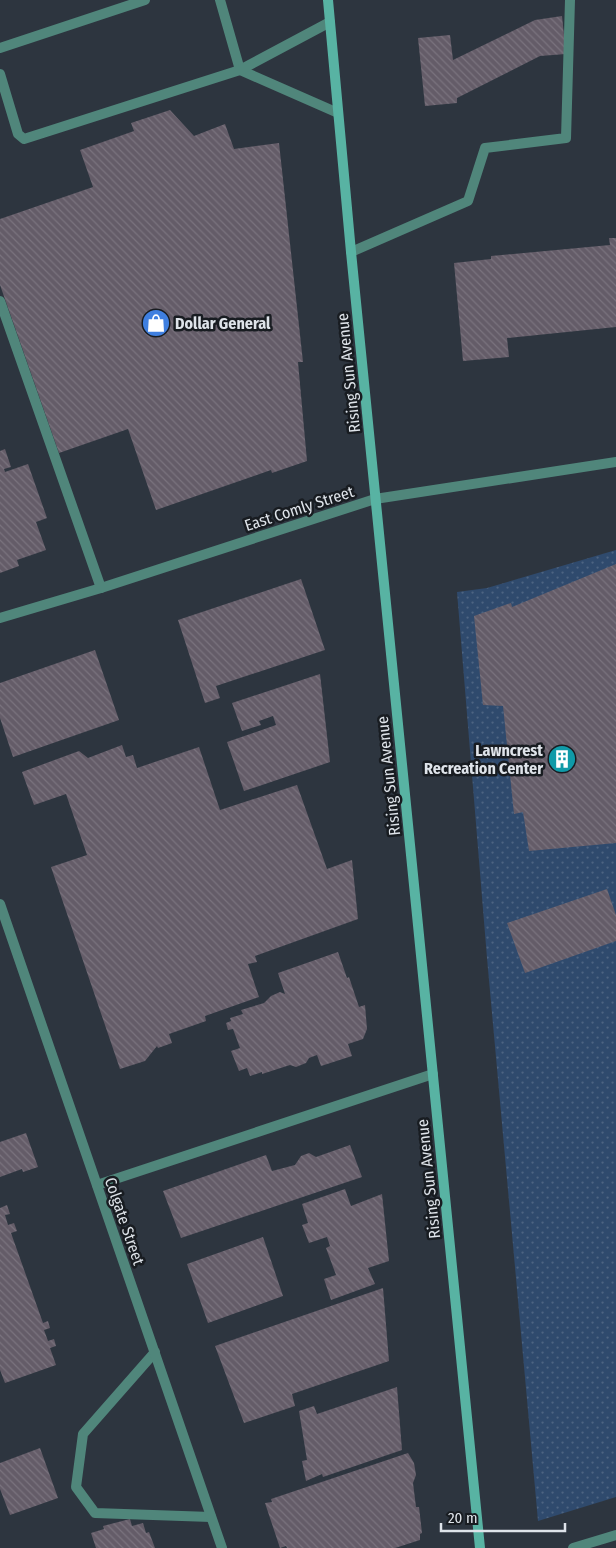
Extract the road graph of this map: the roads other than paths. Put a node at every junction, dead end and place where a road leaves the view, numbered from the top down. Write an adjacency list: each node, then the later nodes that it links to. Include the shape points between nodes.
1 (145, 0): 6 (street)
2 (220, 0): 7 (street)
3 (328, 0): 5 (main road, Rising Sun Avenue)
4 (570, 0): 10 (street, via 566,138 485,148 468,200)
5 (330, 22): 7 (street); 9 (main road, Rising Sun Avenue)
6 (0, 48)
7 (240, 70): 8 (street, via 24,139 18,134); 9 (street)
8 (0, 74)
9 (338, 112): 10 (main road, Rising Sun Avenue)
10 (351, 252): 13 (main road, Rising Sun Avenue)
11 (0, 302): 14 (street)
12 (616, 462): 13 (street, East Comly Street)
13 (375, 499): 14 (street, East Comly Street); 17 (main road, Rising Sun Avenue)
14 (101, 588): 15 (street, East Comly Street)
15 (0, 618)
16 (0, 904): 18 (street, Colgate Street)
17 (432, 1074): 18 (street); 23 (main road, Rising Sun Avenue)
18 (97, 1185): 19 (street, Colgate Street)
19 (154, 1352): 20 (street, Colgate Street); 20 (street, via 83,1434 76,1488 95,1513)
20 (211, 1517): 22 (street, Colgate Street)
21 (616, 1536): 24 (street)
22 (222, 1548)
23 (480, 1548)
24 (573, 1548)

